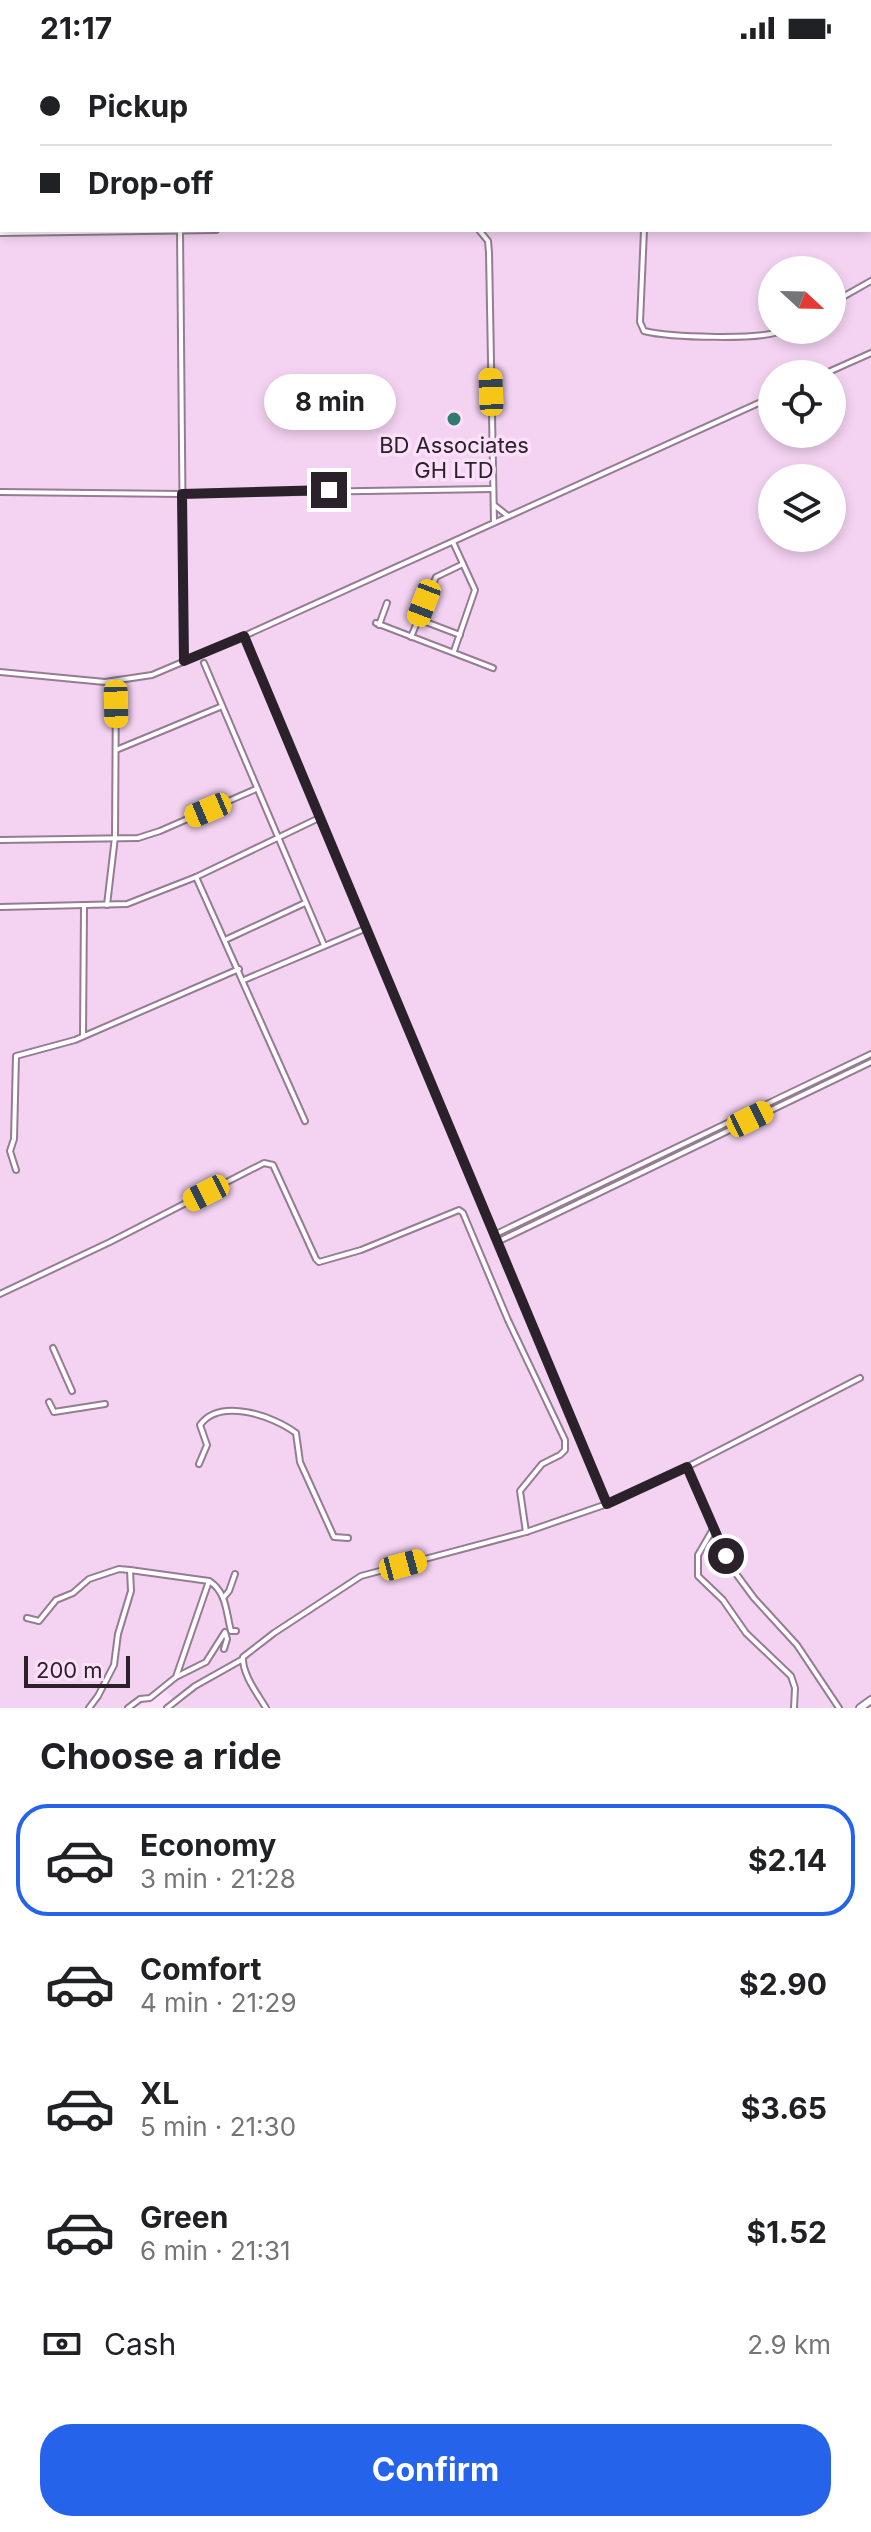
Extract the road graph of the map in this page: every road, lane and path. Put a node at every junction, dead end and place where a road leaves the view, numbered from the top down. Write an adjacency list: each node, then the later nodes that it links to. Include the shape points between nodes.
1 (90, 232): 5 (street)
2 (180, 232): 14 (street)
3 (481, 232): 12 (street, via 489,253)
4 (644, 232): 8 (street, via 644,331)
5 (0, 233)
6 (871, 281): 7 (street)
7 (846, 295)
8 (758, 335)
9 (871, 353): 10 (street)
10 (846, 364)
11 (758, 403): 16 (street)
12 (492, 489): 14 (street); 15 (street)
13 (0, 492): 14 (street)
14 (182, 494): 26 (street)
15 (493, 504): 16 (street); 17 (street)
16 (508, 516): 17 (street)
17 (494, 522): 18 (street)
18 (453, 542): 19 (street); 23 (street)
19 (463, 564): 21 (street, via 436,577); 22 (street, via 475,590)
20 (387, 603): 24 (street, via 378,624)
21 (418, 619): 22 (street); 24 (street)
22 (460, 635): 25 (street)
23 (244, 636): 26 (street); 34 (street)
24 (411, 637): 25 (street)
25 (454, 652): 28 (street)
26 (184, 661): 30 (street)
27 (204, 663): 31 (street)
28 (493, 668)
29 (0, 672): 30 (street)
30 (116, 682): 32 (street)
31 (220, 707): 32 (street); 33 (street)
32 (116, 750): 35 (street)
33 (256, 789): 35 (street, via 160,831 138,838); 36 (street)
34 (320, 817): 36 (street); 43 (street)
35 (115, 837): 37 (street); 40 (street)
36 (278, 839): 38 (street); 39 (street)
37 (0, 840)
38 (196, 877): 40 (street, via 127,904); 44 (street)
39 (305, 903): 44 (street); 45 (street)
40 (107, 905): 42 (street)
41 (0, 907): 42 (street)
42 (84, 907): 48 (street)
43 (367, 928): 45 (street); 53 (street)
44 (225, 940): 46 (street)
45 (324, 945): 47 (street)
46 (239, 969): 47 (street); 48 (street)
47 (244, 980): 51 (street)
48 (83, 1036): 52 (street, via 16,1056 10,1151)
49 (871, 1054): 53 (street)
50 (871, 1062): 54 (street)
51 (305, 1121)
52 (16, 1170)
53 (494, 1235): 54 (street)
54 (497, 1242): 63 (street)
55 (0, 1294): 65 (street, via 264,1163 273,1165 319,1262 459,1210 565,1444 565,1450 542,1464 520,1491)
56 (53, 1348): 58 (street)
57 (860, 1378): 62 (street)
58 (72, 1391)
59 (49, 1402): 60 (street, via 54,1412)
60 (105, 1404)
61 (199, 1464): 66 (street, via 207,1445 200,1425 211,1414 228,1410 269,1418 296,1433 300,1462 334,1537)
62 (687, 1467): 63 (street); 64 (street)
63 (607, 1504): 65 (street)
64 (713, 1529): 81 (street, via 698,1555 698,1576 791,1676); 82 (street, via 738,1576 797,1645)
65 (526, 1532): 74 (street, via 361,1576)
66 (348, 1538)
67 (130, 1570): 69 (street); 71 (street, via 89,1579 56,1600 39,1621); 77 (street, via 131,1591 114,1665)
68 (235, 1574): 70 (street)
69 (209, 1581): 70 (street); 75 (street)
70 (223, 1598): 72 (street, via 231,1631)
71 (27, 1618)
72 (236, 1631)
73 (224, 1649): 75 (street, via 225,1632 206,1662)
74 (243, 1659): 79 (street); 80 (street)
75 (176, 1677): 78 (street)
76 (871, 1700): 83 (main road)
77 (89, 1708)
78 (128, 1708)
79 (167, 1708)
80 (266, 1708)
81 (794, 1708)
82 (839, 1708)
83 (860, 1708)

